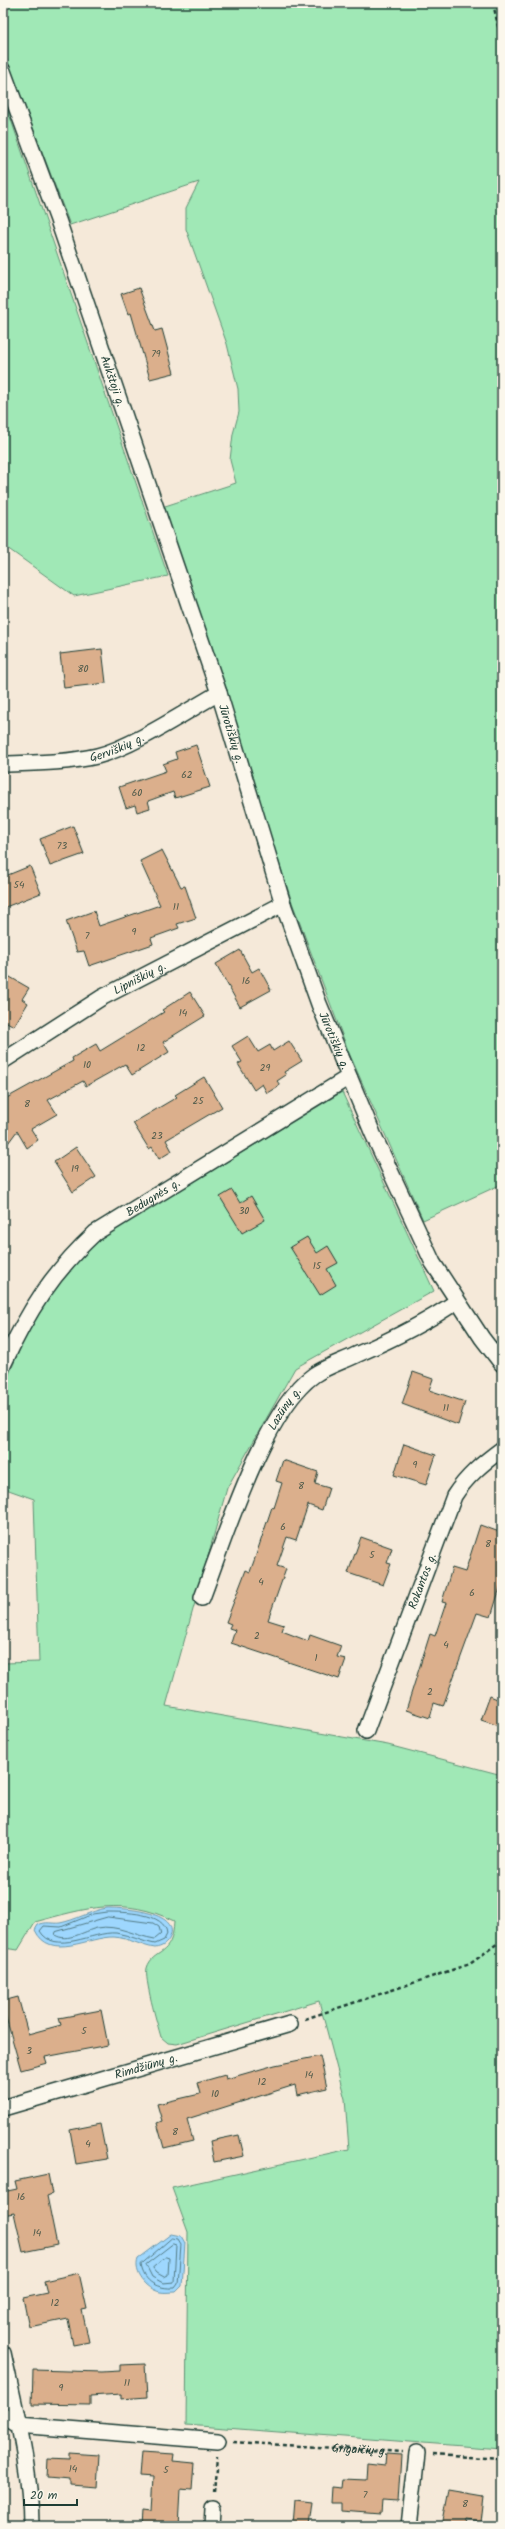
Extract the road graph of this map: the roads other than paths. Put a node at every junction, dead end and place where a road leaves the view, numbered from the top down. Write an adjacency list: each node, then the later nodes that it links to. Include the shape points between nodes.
1 (3, 71): 2 (street, Aukštoji g., via 58,220)
2 (219, 693): 3 (street, Gerviškių g., via 132,741 98,756 70,761); 4 (street, Jūrotiškių g.)
3 (3, 764)
4 (283, 904): 5 (street, Lipniškių g., via 101,998); 6 (street, Jūrotiškių g., via 319,1004)
5 (3, 1061)
6 (349, 1077): 7 (street, Jūrotiškių g., via 412,1221 433,1263); 9 (street, Bedugnės g., via 95,1233 67,1259 43,1291 19,1330)
7 (457, 1301): 8 (street, Jūrotiškių g.); 11 (street, Lazūnų g., via 402,1335 315,1374 299,1389 267,1438 245,1486)
8 (502, 1364)
9 (3, 1365)
10 (502, 1449): 12 (street, Rokantos g., via 475,1470 454,1496)
11 (202, 1598)
12 (366, 1731)
13 (290, 2024): 14 (street, Rimdžiūnų g.)
14 (3, 2108)
15 (3, 2353): 17 (street)
16 (3, 2416): 17 (street)
17 (18, 2425): 18 (street); 21 (street, via 31,2502)
18 (218, 2440)
19 (417, 2453): 23 (street)
20 (213, 2509): 22 (street)
21 (31, 2526)
22 (212, 2526)
23 (409, 2526)

